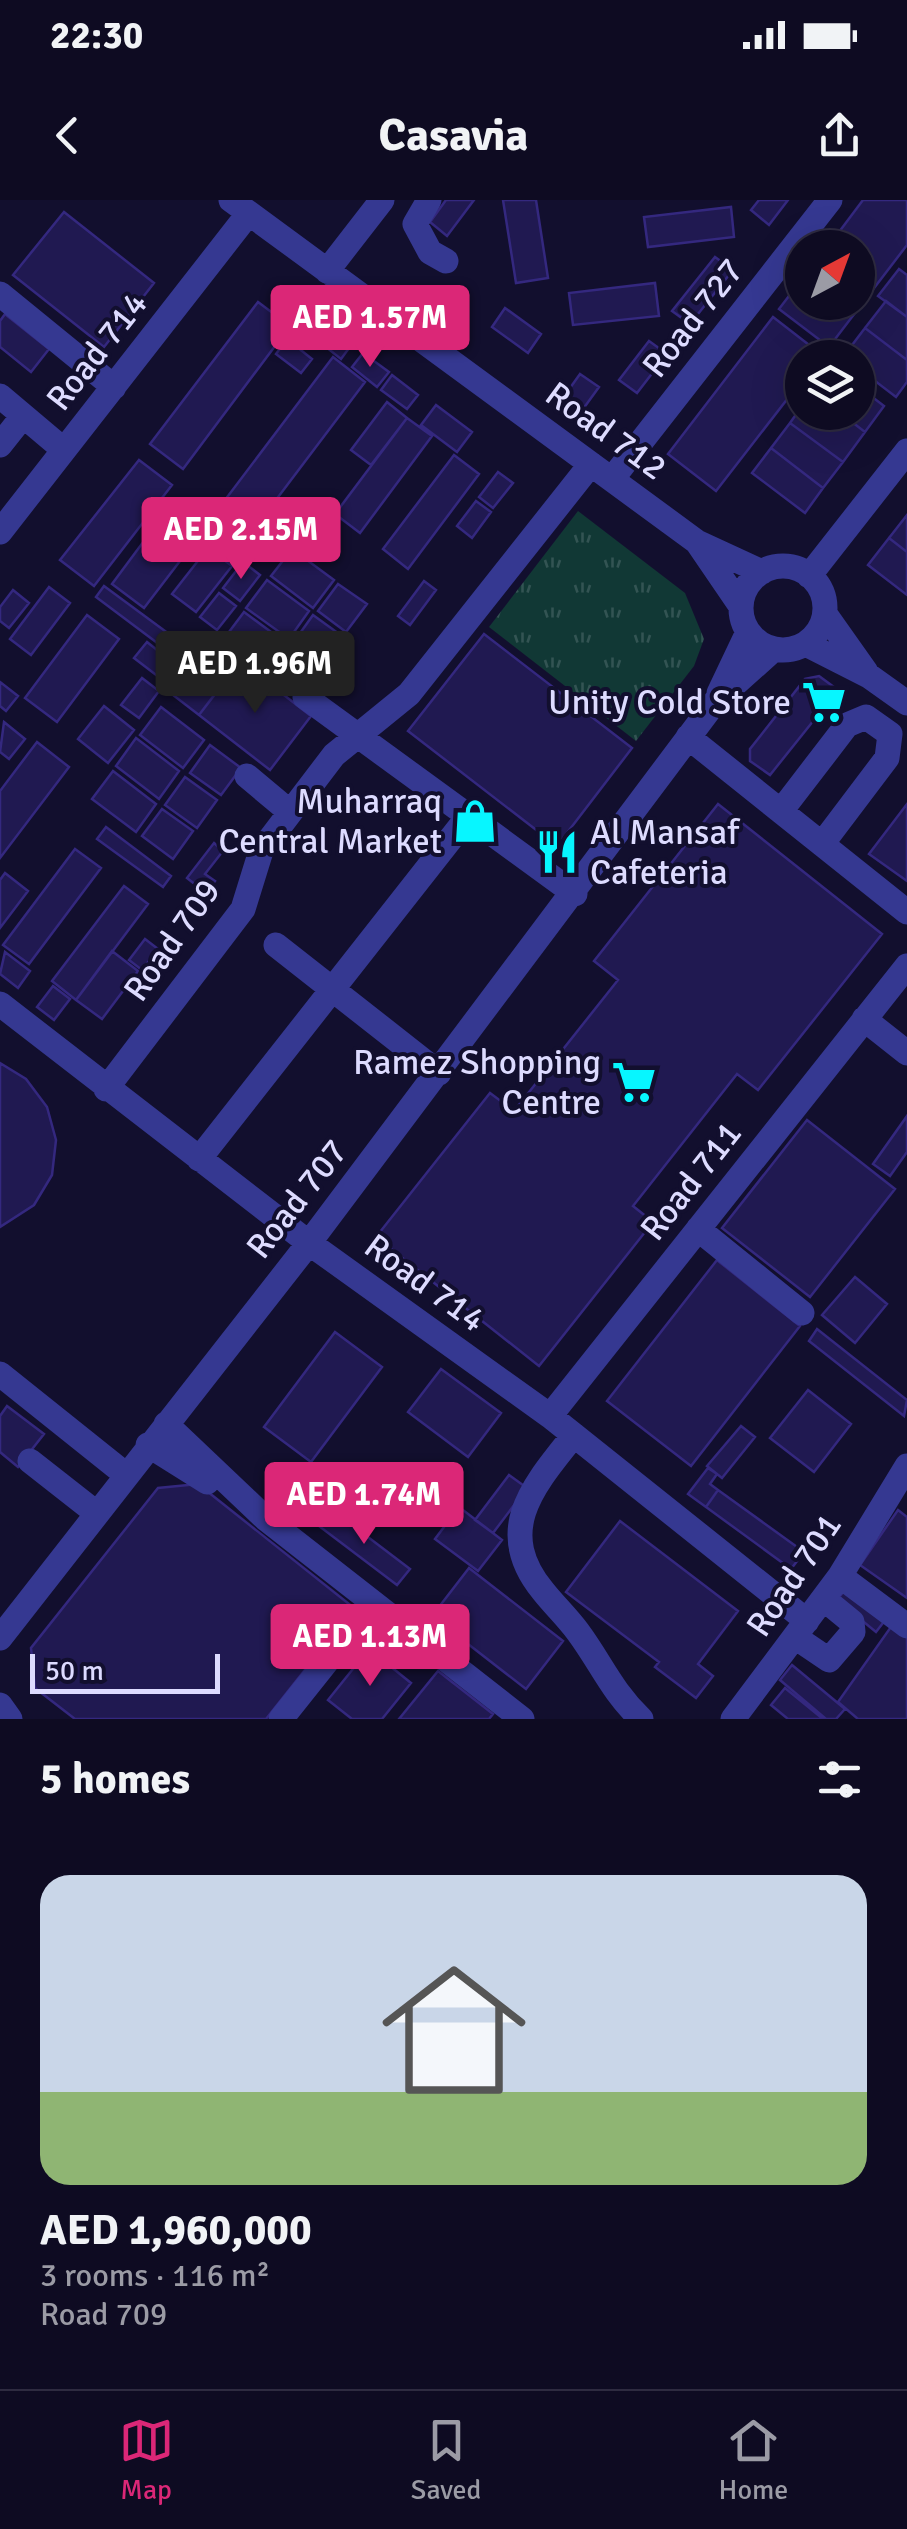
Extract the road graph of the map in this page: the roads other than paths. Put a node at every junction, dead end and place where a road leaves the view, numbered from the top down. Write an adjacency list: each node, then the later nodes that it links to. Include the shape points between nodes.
1 (382, 200): 6 (street)
2 (429, 200): 5 (street, via 414,224 430,252)
3 (830, 200): 14 (street, Road 727)
4 (240, 207): 6 (street, Road 712); 8 (street, Road 714)
5 (446, 261)
6 (327, 271): 14 (street, Road 712)
7 (0, 294): 8 (street)
8 (114, 387): 12 (street, Road 714)
9 (0, 396): 10 (street)
10 (23, 416): 11 (street); 12 (street)
11 (0, 445)
12 (64, 450): 15 (street, Road 714)
13 (907, 450): 18 (street)
14 (601, 472): 16 (street, Road 712); 28 (street, Road 709, via 409,694)
15 (0, 532)
16 (697, 542): 17 (street, Road 712); 19 (street, Road 712)
17 (762, 572): 18 (street, via 777,566); 19 (street, via 750,580)
18 (809, 576): 20 (street, via 819,586)
19 (740, 605): 21 (street)
20 (824, 614): 22 (street); 24 (street)
21 (748, 632): 23 (street); 26 (street, Road 707)
22 (806, 644): 23 (street); 24 (street)
23 (774, 650): 26 (street, Road 707)
24 (869, 676): 27 (street)
25 (305, 697): 28 (street)
26 (715, 702): 29 (street, Road 707)
27 (907, 703)
28 (355, 736): 32 (street, Road 709); 33 (street)
29 (688, 737): 31 (street); 35 (street, Road 707)
30 (247, 776): 32 (street)
31 (781, 811): 34 (street); 34 (street, via 847,725 866,717 890,734 887,758)
32 (290, 812): 44 (street, Road 709, via 257,857 243,909)
33 (467, 818): 35 (street); 39 (street)
34 (822, 844): 36 (street)
35 (575, 894): 43 (street, Road 707)
36 (907, 912)
37 (276, 945): 39 (street)
38 (907, 966): 41 (street, Road 711)
39 (332, 989): 43 (street); 45 (street)
40 (0, 1004): 44 (street, Road 714)
41 (864, 1020): 42 (street); 46 (street, Road 711)
42 (907, 1054)
43 (439, 1072): 47 (street, Road 707)
44 (106, 1088): 45 (street, Road 714)
45 (199, 1159): 47 (street, Road 714)
46 (698, 1229): 48 (street); 50 (street, Road 711)
47 (309, 1243): 51 (street, Road 714); 53 (street, Road 707)
48 (802, 1313)
49 (0, 1374): 58 (street)
50 (574, 1387): 51 (street); 52 (street, Road 711)
51 (528, 1400): 52 (street, Road 714)
52 (550, 1416): 54 (street, Road 714)
53 (166, 1424): 55 (street, Road 707); 60 (street)
54 (574, 1435): 64 (street, Road 714); 71 (street, via 524,1507 523,1561 585,1640 608,1684)
55 (148, 1445): 58 (street, Road 707); 60 (street)
56 (30, 1461): 59 (street)
57 (907, 1466): 61 (street, Road 701)
58 (125, 1474): 59 (street, Road 707)
59 (96, 1512): 65 (street, Road 707)
60 (266, 1518): 70 (street)
61 (840, 1576): 62 (street, Road 701); 63 (street)
62 (824, 1598): 64 (street, Road 701); 64 (street, Road 714, via 852,1622 853,1632 829,1660)
63 (907, 1626)
64 (801, 1630): 72 (street, Road 701, via 771,1688)
65 (0, 1638)
66 (332, 1655): 69 (street)
67 (0, 1705): 68 (street)
68 (10, 1719)
69 (281, 1719)
70 (522, 1719)
71 (641, 1719)
72 (734, 1719)

